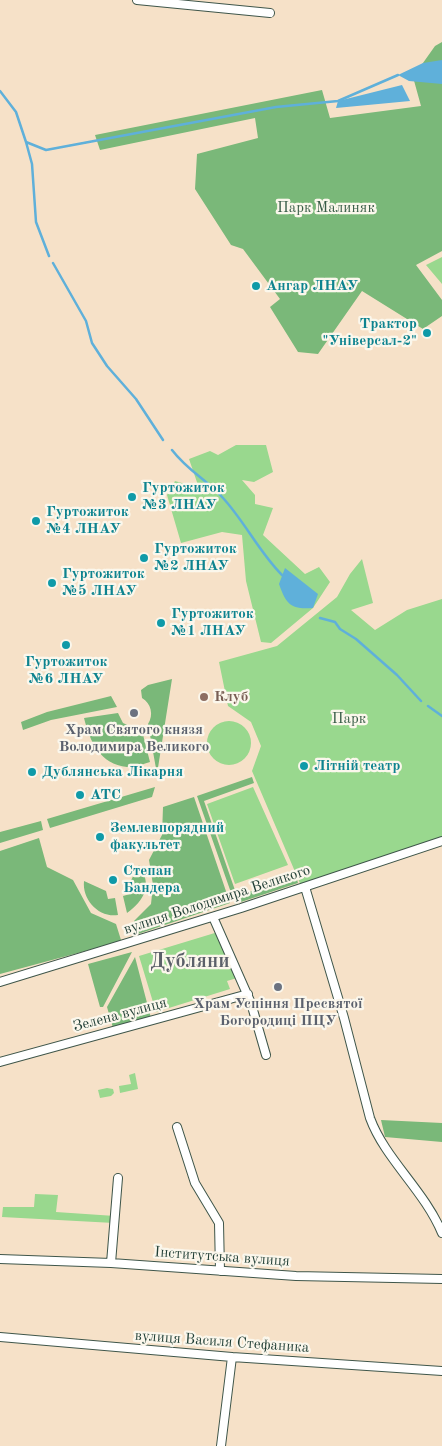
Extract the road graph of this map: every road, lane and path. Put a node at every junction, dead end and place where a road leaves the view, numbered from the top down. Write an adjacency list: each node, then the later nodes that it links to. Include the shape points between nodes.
1 (137, 0): 2 (street)
2 (270, 13)
3 (442, 841): 4 (street, вулиця Володимира Великого)
4 (305, 887): 5 (street, вулиця Володимира Великого); 12 (street, via 370,1118 376,1133 416,1188)
5 (213, 917): 6 (street, вулиця Володимира Великого); 7 (street)
6 (0, 982)
7 (248, 994): 8 (street); 9 (street, Зелена вулиця)
8 (266, 1055)
9 (0, 1062)
10 (176, 1127): 15 (street, via 195,1183 219,1223)
11 (118, 1178): 14 (street)
12 (442, 1233)
13 (0, 1259): 14 (street, Інститутська вулиця)
14 (111, 1263): 15 (street, Інститутська вулиця)
15 (220, 1271): 16 (street, Інститутська вулиця)
16 (442, 1279)
17 (0, 1337): 18 (street, вулиця Василя Стефаника)
18 (232, 1357): 19 (street, вулиця Василя Стефаника); 20 (street)
19 (442, 1371)
20 (222, 1446)

